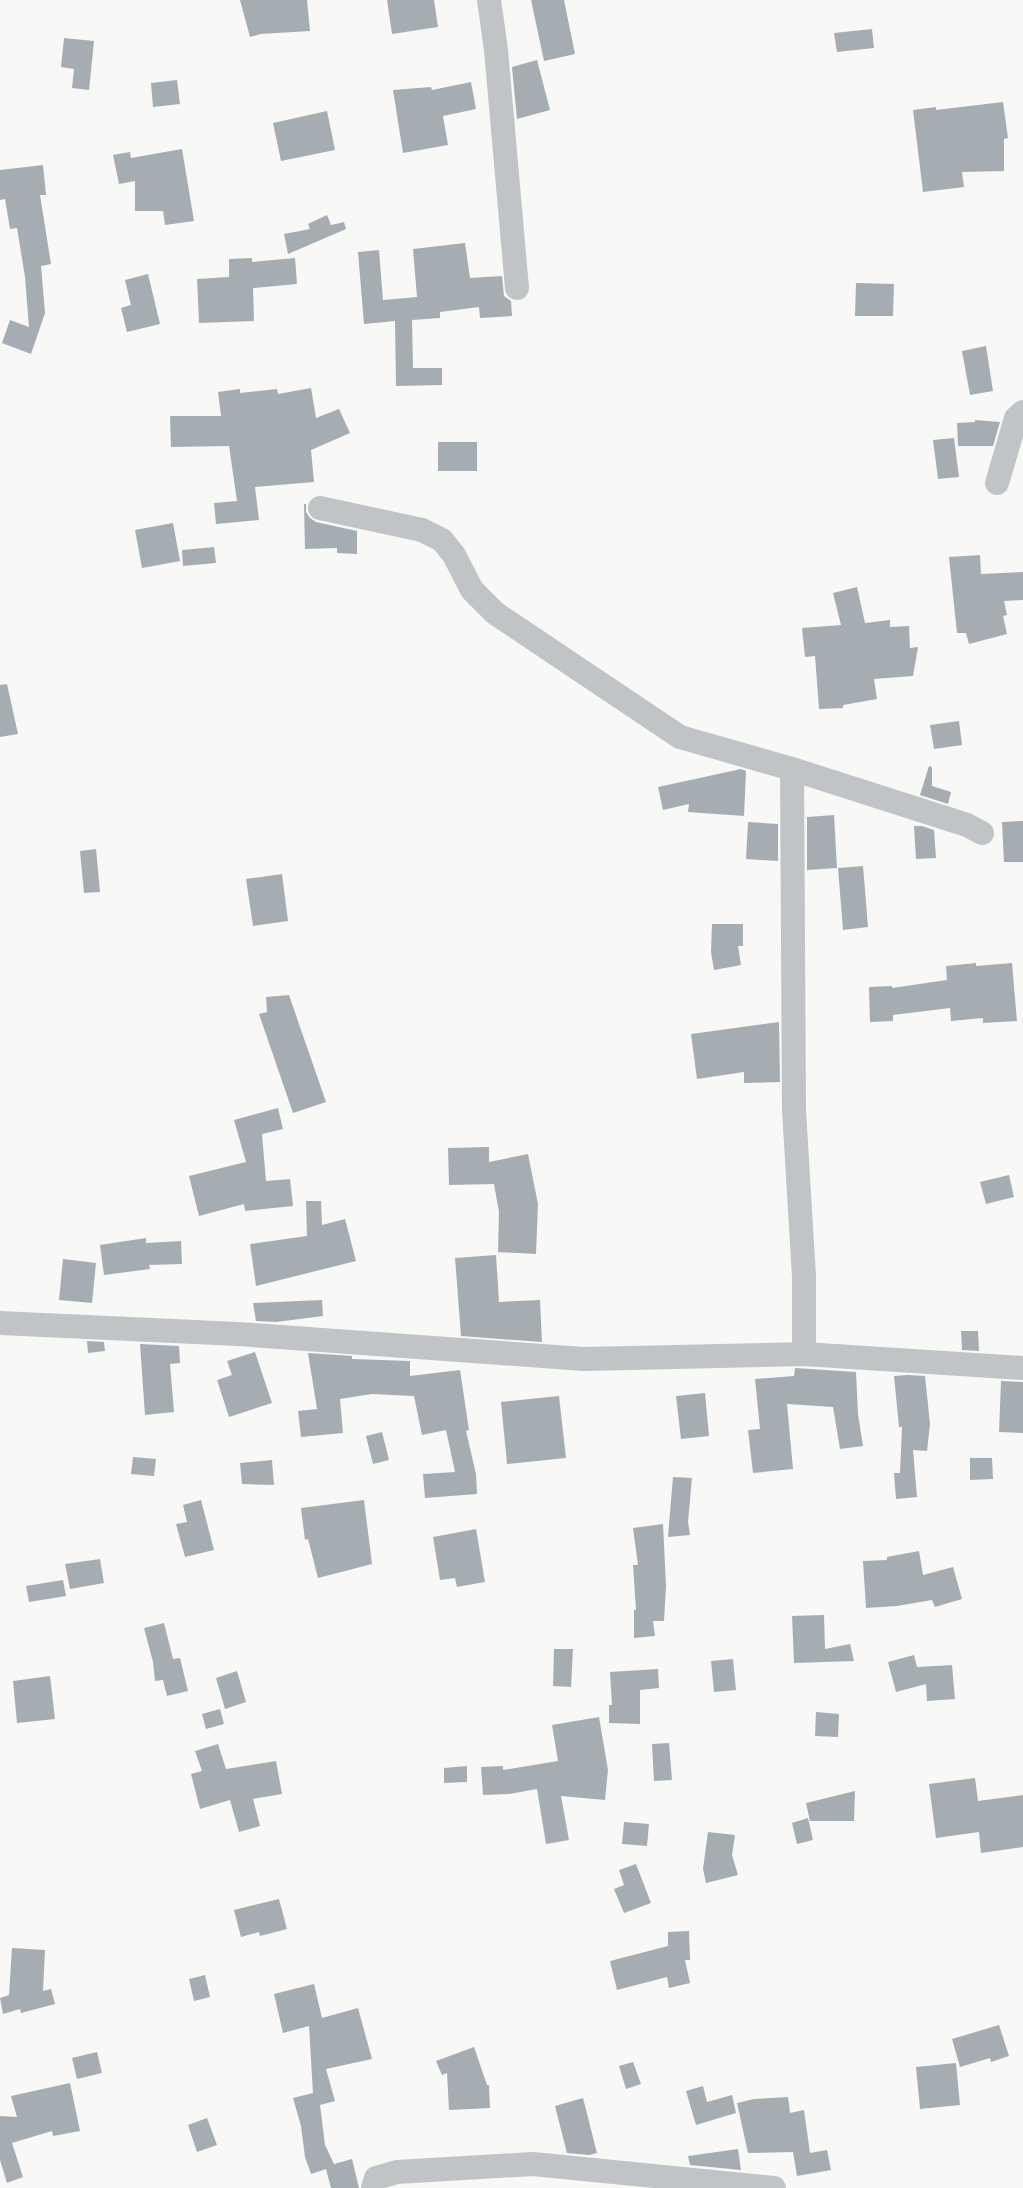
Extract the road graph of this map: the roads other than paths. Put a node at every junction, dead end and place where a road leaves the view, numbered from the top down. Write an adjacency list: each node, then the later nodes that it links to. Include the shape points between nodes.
1 (489, 0): 2 (street)
2 (517, 288)
3 (1023, 412): 4 (street, via 1016,418)
4 (997, 483)
5 (320, 508): 6 (street, via 422,530 442,540 472,590 495,613 680,737)
6 (792, 769): 7 (street); 9 (street, via 794,1110 804,1276)
7 (982, 833)
8 (0, 1323): 9 (street, via 238,1334 584,1359)
9 (804, 1354): 10 (street)
10 (1023, 1368)
11 (373, 2188): 12 (street, via 376,2178 398,2172 533,2164)
12 (774, 2188)

